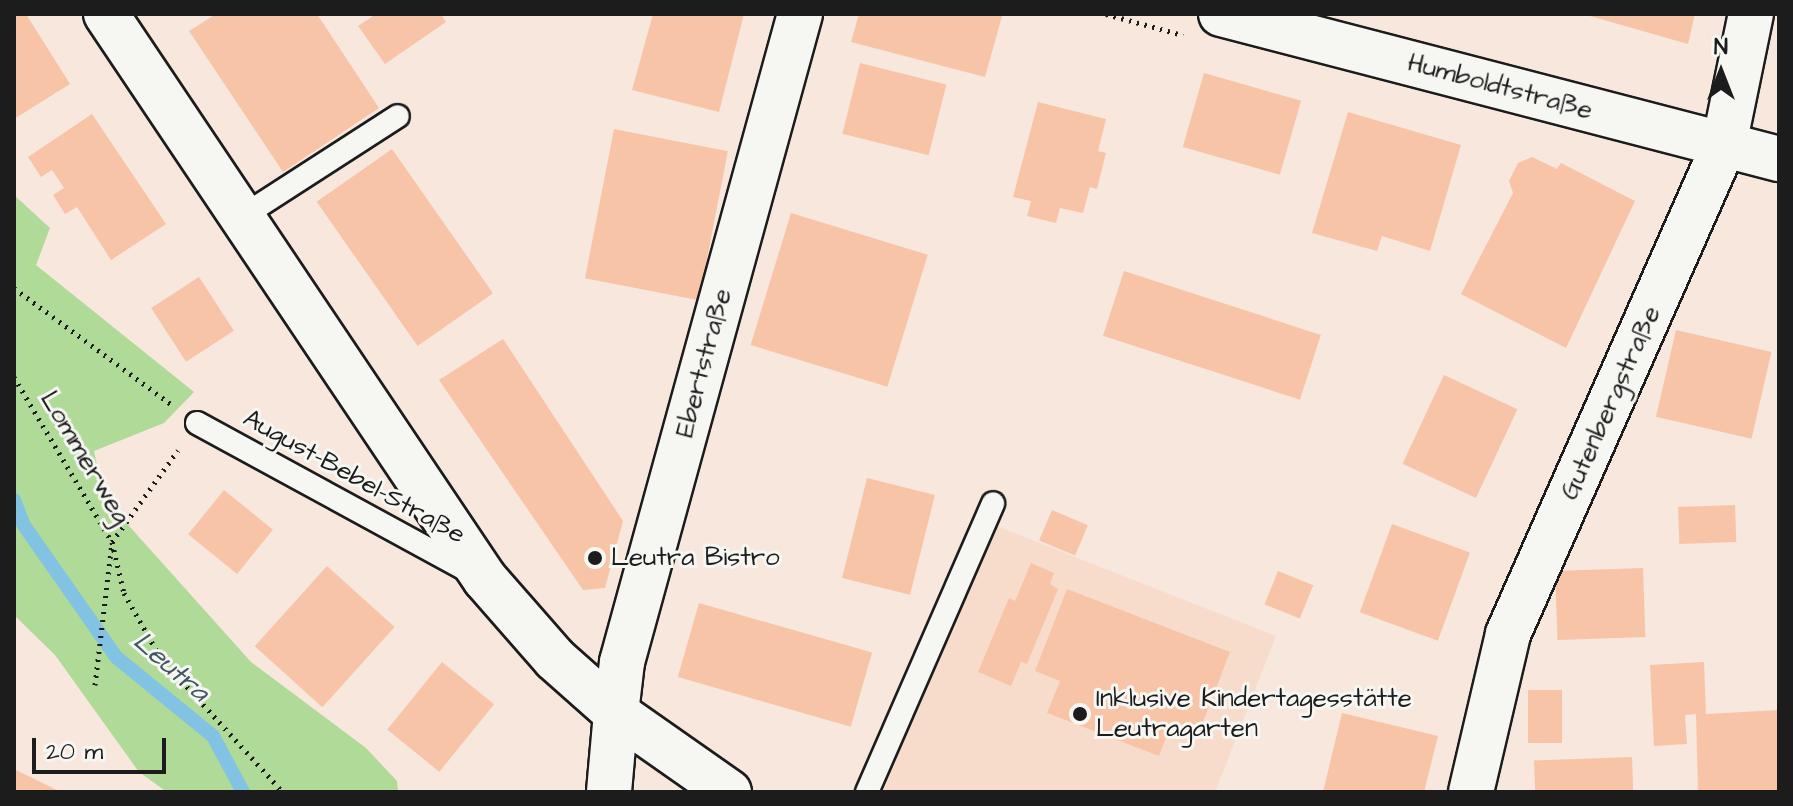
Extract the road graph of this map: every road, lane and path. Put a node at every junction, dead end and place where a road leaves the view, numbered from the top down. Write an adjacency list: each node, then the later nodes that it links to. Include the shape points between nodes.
1 (106, 14): 8 (street)
2 (800, 14): 16 (street, Ebertstraße, via 622,662)
3 (1221, 14): 6 (street, Humboldtstraße)
4 (1751, 14): 6 (street, Gutenbergstraße)
5 (398, 116): 8 (lane)
6 (1724, 145): 7 (street, Humboldtstraße); 21 (street, Gutenbergstraße, via 1508,634)
7 (1779, 159)
8 (243, 216): 14 (street)
9 (14, 288): 11 (path)
10 (14, 377): 13 (path, Lommerweg)
11 (197, 423): 13 (path); 14 (lane, August-Bebel-Straße)
12 (993, 503): 20 (lane)
13 (112, 542): 15 (path); 17 (path, Lommerweg, via 124,593 160,657)
14 (485, 579): 16 (street, via 555,659)
15 (95, 685)
16 (616, 713): 18 (street, Ebertstraße); 19 (street)
17 (283, 792)
18 (609, 792)
19 (729, 792)
20 (867, 792)
21 (1471, 792)

